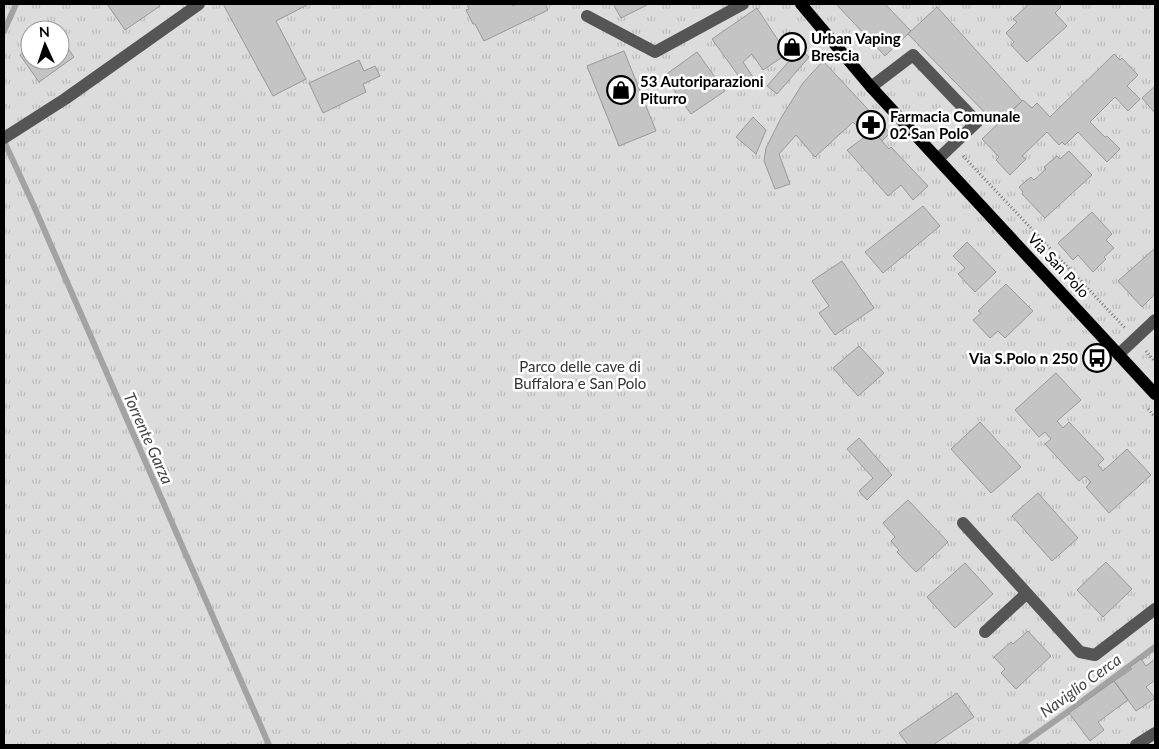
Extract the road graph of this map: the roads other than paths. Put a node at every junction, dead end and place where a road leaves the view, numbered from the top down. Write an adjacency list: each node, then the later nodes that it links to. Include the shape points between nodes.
1 (199, 4): 6 (street)
2 (743, 4): 4 (street, via 655,52)
3 (802, 4): 5 (main road, Via San Polo)
4 (587, 16)
5 (871, 87): 7 (main road, Via San Polo); 7 (street, via 913,55 976,122)
6 (4, 138)
7 (938, 159): 9 (main road, Via San Polo)
8 (1155, 320): 9 (street)
9 (1119, 354): 10 (main road, Via San Polo)
10 (1155, 394)
11 (963, 523): 12 (street)
12 (1026, 594): 13 (street, via 1080,652 1095,655); 14 (street)
13 (1155, 609)
14 (985, 632)
15 (1155, 733): 16 (street)
16 (1136, 745)

